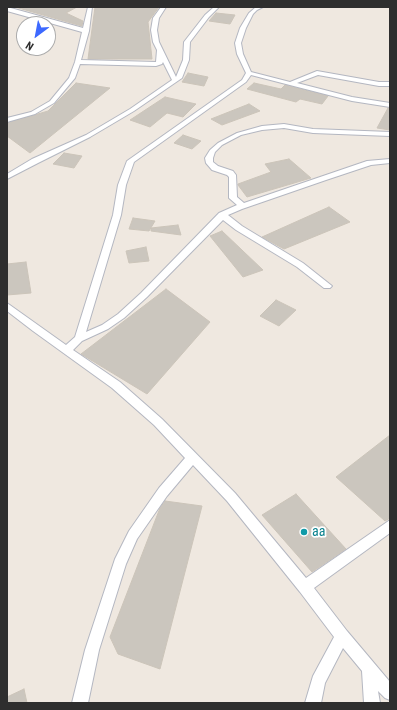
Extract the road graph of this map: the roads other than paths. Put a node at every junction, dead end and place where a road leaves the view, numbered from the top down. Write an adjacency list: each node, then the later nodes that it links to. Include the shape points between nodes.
1 (90, 7): 6 (street)
2 (164, 7): 7 (street, via 156,18 154,30)
3 (217, 7): 10 (street, via 187,42 186,60 180,77)
4 (261, 7): 9 (street, via 251,14 238,43)
5 (7, 9): 6 (street)
6 (86, 31): 8 (street)
7 (160, 50): 8 (street, via 160,63 156,64); 10 (street)
8 (78, 62): 14 (street, via 72,78 52,102 34,113)
9 (249, 73): 11 (street); 22 (street, via 244,81 131,161)
10 (175, 82): 17 (street, via 88,136)
11 (292, 83): 12 (street, via 317,73); 13 (street)
12 (390, 84)
13 (390, 105)
14 (7, 120)
15 (390, 134): 18 (street, via 313,131 284,126 239,134 220,144 209,158 215,168 230,173 233,177 233,198)
16 (390, 161): 18 (street, via 370,163)
17 (7, 177)
18 (243, 206): 19 (street)
19 (222, 215): 20 (street, via 300,265); 22 (street, via 121,316)
20 (327, 286)
21 (7, 306): 23 (street)
22 (79, 339): 23 (street)
23 (66, 350): 24 (street, via 134,400)
24 (192, 458): 26 (street, via 231,497); 30 (street, via 163,492 130,542 120,563 92,650)
25 (390, 526): 26 (street)
26 (305, 587): 27 (street)
27 (342, 636): 28 (street); 31 (street, via 318,681)
28 (369, 667): 29 (street); 32 (street)
29 (390, 693)
30 (80, 703)
31 (313, 703)
32 (372, 703)

